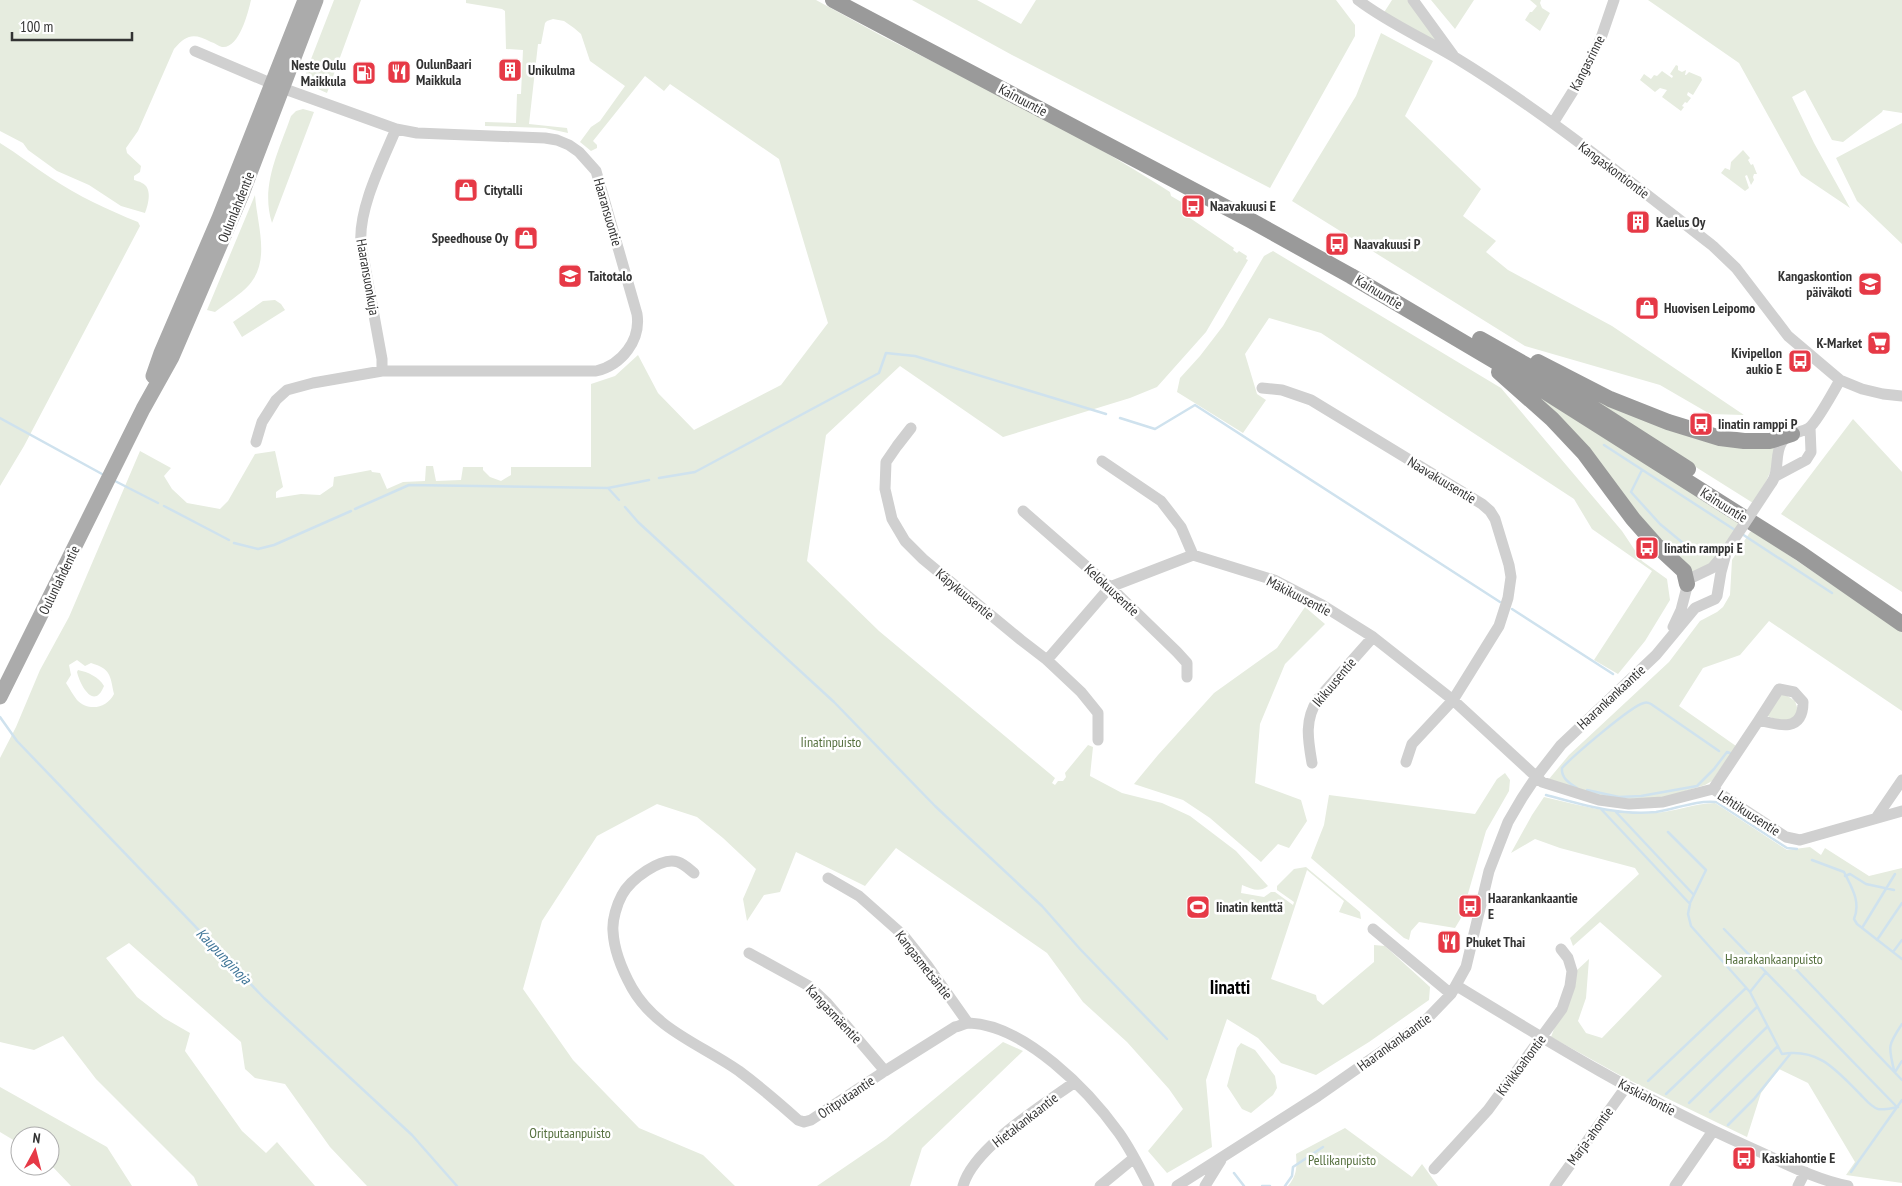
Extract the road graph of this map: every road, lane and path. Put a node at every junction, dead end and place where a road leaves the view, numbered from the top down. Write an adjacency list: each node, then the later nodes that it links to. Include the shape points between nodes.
1 (305, 0): 10 (main road, Oulunlahdentie)
2 (316, 0): 10 (main road, Oulunlahdentie)
3 (833, 0): 13 (highway, Kainuuntie)
4 (854, 0): 13 (highway, Kainuuntie, via 1252,210)
5 (1358, 0): 9 (street, Kangaskontiontie, via 1379,16)
6 (1413, 0): 9 (street, Kangaskontiontie)
7 (1614, 0): 11 (street, Kangasrinne, via 1601,38)
8 (195, 51): 10 (street, Haaransuontie)
9 (1456, 58): 11 (street, Kangaskontiontie)
10 (277, 86): 12 (street, Haaransuontie); 37 (main road, Oulunlahdentie, via 213,265 172,357 143,408)
11 (1553, 123): 15 (street, Kangaskontiontie, via 1721,253 1788,336)
12 (396, 129): 14 (street, Haaransuonkuja, via 360,226); 14 (street, Haaransuontie, via 417,133 544,138 557,140 579,152 596,171 638,314 638,329 624,354 606,369 596,371)
13 (1467, 338): 20 (highway, via 1517,350 1610,399 1720,438 1770,441); 29 (highway, via 1584,453 1633,519 1684,571); 31 (highway, Kainuuntie, via 1526,365 1791,535); 32 (highway, Kainuuntie, via 1800,553)
14 (382, 371): 21 (street, Haaransuontie, via 287,390 269,409)
15 (1840, 380): 17 (street, Kangaskontiontie, via 1862,389); 18 (street)
16 (1262, 388): 38 (street, Naavakuusentie, via 1282,390 1311,400 1482,504 1495,519 1511,577 1508,598 1499,626)
17 (1902, 396)
18 (1810, 427): 20 (street); 22 (street)
19 (911, 428): 35 (street, Käpykuusentie, via 886,462 885,489 892,519 905,540 923,559)
20 (1792, 434): 22 (street, via 1803,435); 24 (street, Haarankankaantie, via 1782,440)
21 (256, 442)
22 (1811, 444): 24 (street, Haarankankaantie, via 1806,460)
23 (1102, 461): 27 (street, via 1161,500 1181,527)
24 (1774, 479): 26 (street, Haarankankaantie, bridge)
25 (1023, 511): 28 (street, Kelokuusentie)
26 (1728, 548): 29 (street, Haarankankaantie, via 1712,568 1694,576); 30 (street, Haarankankaantie, via 1717,596 1711,602)
27 (1193, 555): 28 (street); 33 (street, Mäkikuusentie, via 1274,580)
28 (1110, 587): 35 (street); 36 (street, Kelokuusentie, via 1186,663)
29 (1687, 587): 30 (street, via 1694,602); 34 (street, Haarankankaantie)
30 (1701, 604): 34 (street, Haarankankaantie)
31 (1902, 612)
32 (1902, 624)
33 (1373, 637): 38 (street, Mäkikuusentie); 42 (street, Ikikuusentie, via 1311,710 1308,741)
34 (1668, 640): 43 (street, Haarankankaantie, via 1561,744)
35 (1047, 660): 40 (street, Käpykuusentie, via 1098,713)
36 (1187, 677)
37 (0, 697)
38 (1453, 700): 41 (street, Naavakuusentie, via 1412,744); 43 (street, Mäkikuusentie)
39 (1759, 720): 45 (street)
40 (1098, 740)
41 (1406, 762)
42 (1312, 763)
43 (1536, 777): 45 (street, Lehtikuusentie, via 1542,782 1599,800 1629,804 1663,802); 53 (street, Haarankankaantie, via 1508,822 1489,871 1466,968)
44 (1902, 780): 47 (street)
45 (1713, 789): 47 (street, Lehtikuusentie, via 1786,837 1800,840)
46 (1902, 811): 47 (street, Lehtikuusentie)
47 (1876, 818)
48 (694, 873): 56 (street, Oritputaantie, via 678,862 660,863 634,880 622,894 617,908 612,929 617,956 636,994 656,1018 739,1071 804,1122)
49 (828, 878): 54 (street, Kangasmetsäntie, via 859,896 903,934)
50 (1373, 928): 53 (street, Kaskiahontie)
51 (1561, 949): 55 (street, Kivikkoahontie, via 1570,962 1570,986 1562,1008)
52 (749, 953): 56 (street, Kangasmäentie, via 809,986)
53 (1454, 990): 55 (street, Kaskiahontie); 61 (street, Haarankankaantie, via 1424,1022)
54 (968, 1023): 56 (street, Oritputaantie); 57 (street, via 1011,1035 1044,1054)
55 (1542, 1038): 58 (street, Kaskiahontie); 62 (street, Kivikkoahontie, via 1474,1127)
56 (885, 1071)
57 (1075, 1082): 60 (street, via 1104,1114); 64 (street, Hietakankaantie, via 998,1138 966,1176)
58 (1626, 1087): 59 (street, Kaskiahontie); 69 (street, Marja-ahontie)
59 (1713, 1131): 63 (street, Kaskiahontie); 70 (street)
60 (1134, 1158): 65 (street); 66 (street)
61 (1222, 1158): 67 (street, Haarankankaantie); 68 (street)
62 (1434, 1168)
63 (1805, 1172): 71 (street); 72 (street, Kaskiahontie)
64 (963, 1186)
65 (1100, 1186)
66 (1149, 1186)
67 (1177, 1186)
68 (1205, 1186)
69 (1555, 1186)
70 (1675, 1186)
71 (1798, 1186)
72 (1848, 1186)

